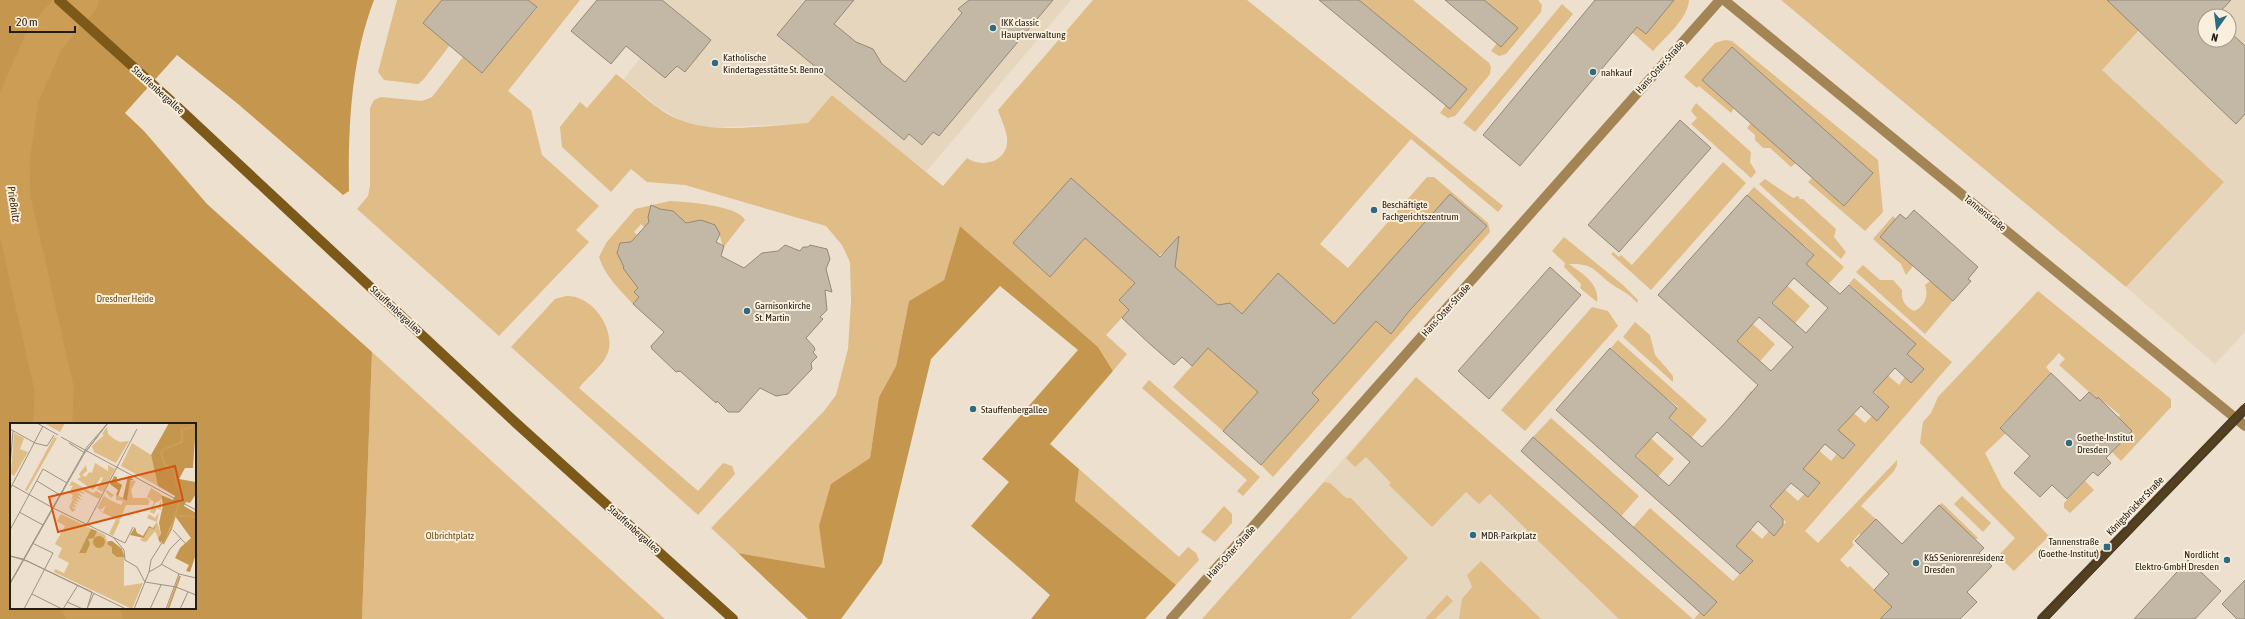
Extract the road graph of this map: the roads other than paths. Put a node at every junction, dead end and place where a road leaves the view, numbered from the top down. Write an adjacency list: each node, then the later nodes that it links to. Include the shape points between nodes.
1 (59, 0): 8 (main road, Stauffenbergallee, via 172,101 506,413)
2 (1720, 0): 9 (street, Hans-Oster-Straße)
3 (1724, 0): 5 (street, Tannenstraße)
4 (2245, 409): 5 (main road, Königsbrücker Straße)
5 (2236, 418): 6 (street, Tannenstraße); 7 (main road, Königsbrücker Straße)
6 (2245, 426)
7 (2047, 617)
8 (733, 619)
9 (1171, 619)

